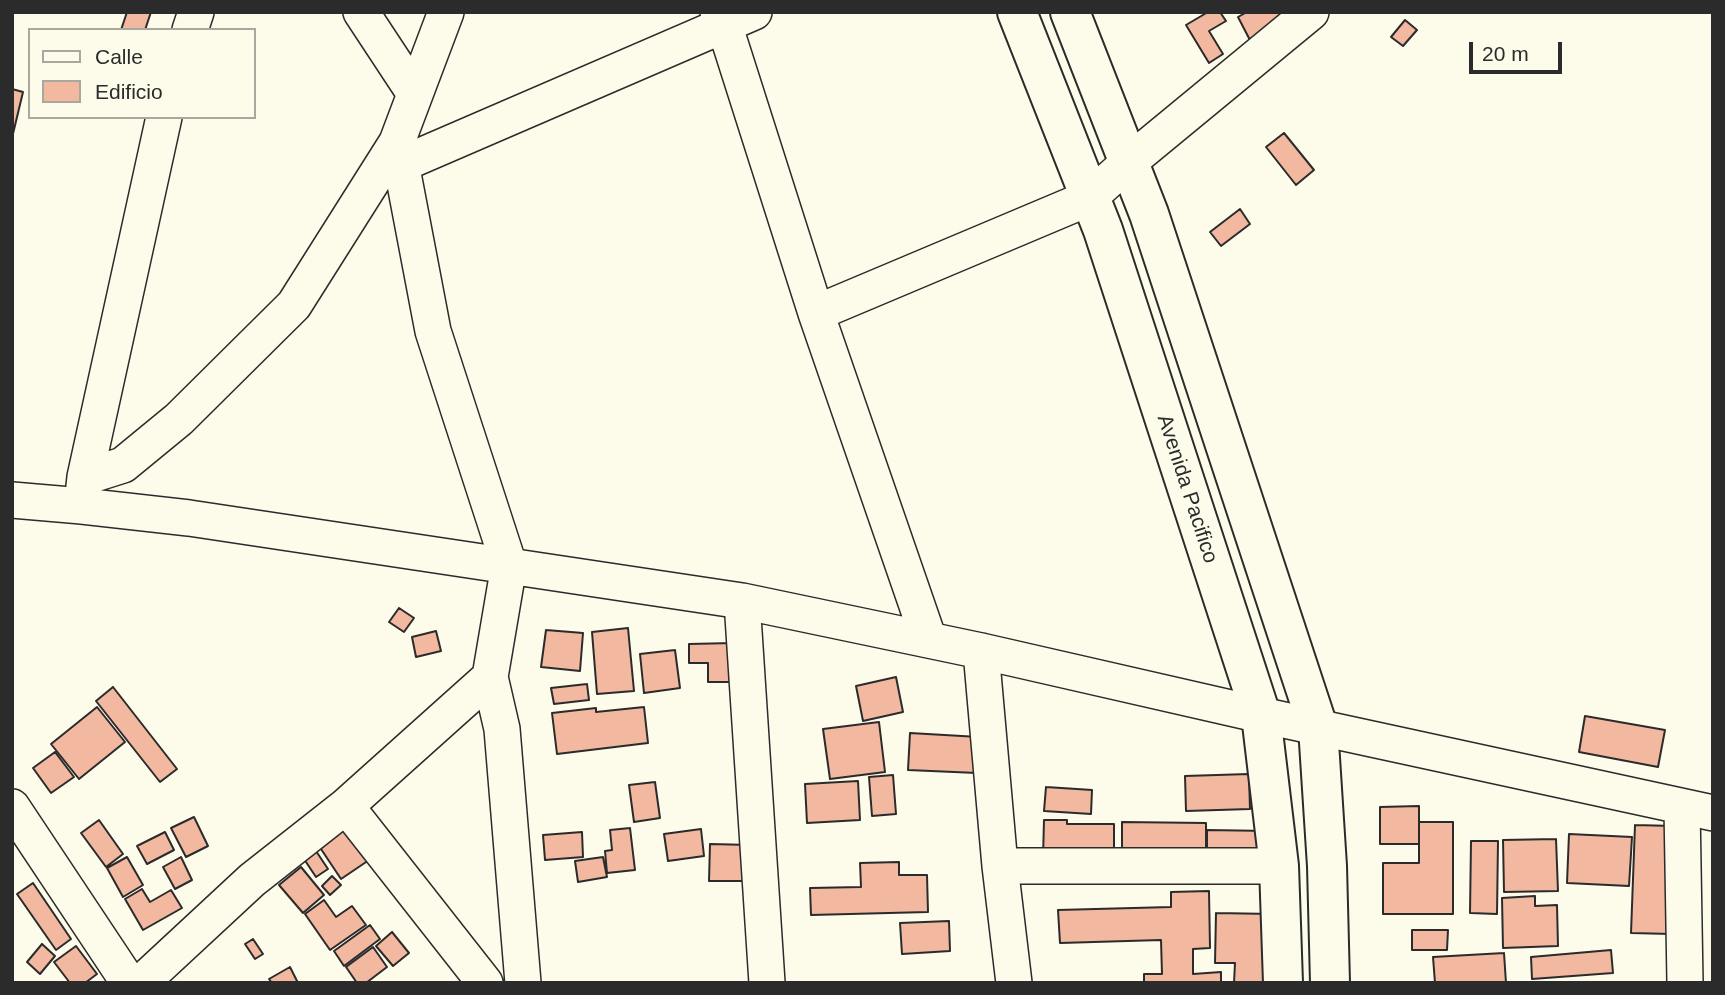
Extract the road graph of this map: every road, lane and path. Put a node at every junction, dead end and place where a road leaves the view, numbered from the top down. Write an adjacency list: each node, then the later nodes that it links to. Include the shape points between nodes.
1 (361, 12): 7 (street)
2 (446, 12): 7 (street)
3 (1017, 12): 11 (main road, Avenida Pacifico)
4 (1070, 12): 10 (main road)
5 (1311, 12): 10 (street)
6 (732, 16): 9 (street); 12 (street)
7 (415, 94): 9 (street)
8 (164, 119): 13 (street)
9 (399, 153): 13 (street, via 294,305 179,419); 15 (street, via 433,331)
10 (1129, 162): 11 (street); 21 (main road)
11 (1089, 198): 12 (street); 20 (main road, Avenida Pacifico)
12 (816, 313): 17 (street)
13 (84, 491): 14 (street); 15 (street, via 188,518)
14 (12, 500)
15 (509, 565): 16 (street); 19 (street)
16 (742, 601): 17 (street); 31 (street)
17 (929, 640): 18 (street)
18 (981, 651): 20 (street); 25 (street)
19 (490, 677): 22 (street); 30 (street, via 502,729)
20 (1261, 715): 21 (street); 26 (main road, Avenida Pacifico)
21 (1318, 727): 24 (street); 34 (main road)
22 (346, 806): 28 (street, via 252,880); 29 (street)
23 (12, 807): 27 (street)
24 (1697, 810): 35 (street)
25 (1000, 866): 26 (street); 32 (street)
26 (1279, 866): 33 (main road, Avenida Pacifico)
27 (130, 983)
28 (141, 983)
29 (485, 983)
30 (523, 983)
31 (767, 983)
32 (1014, 983)
33 (1283, 983)
34 (1330, 983)
35 (1685, 983)

